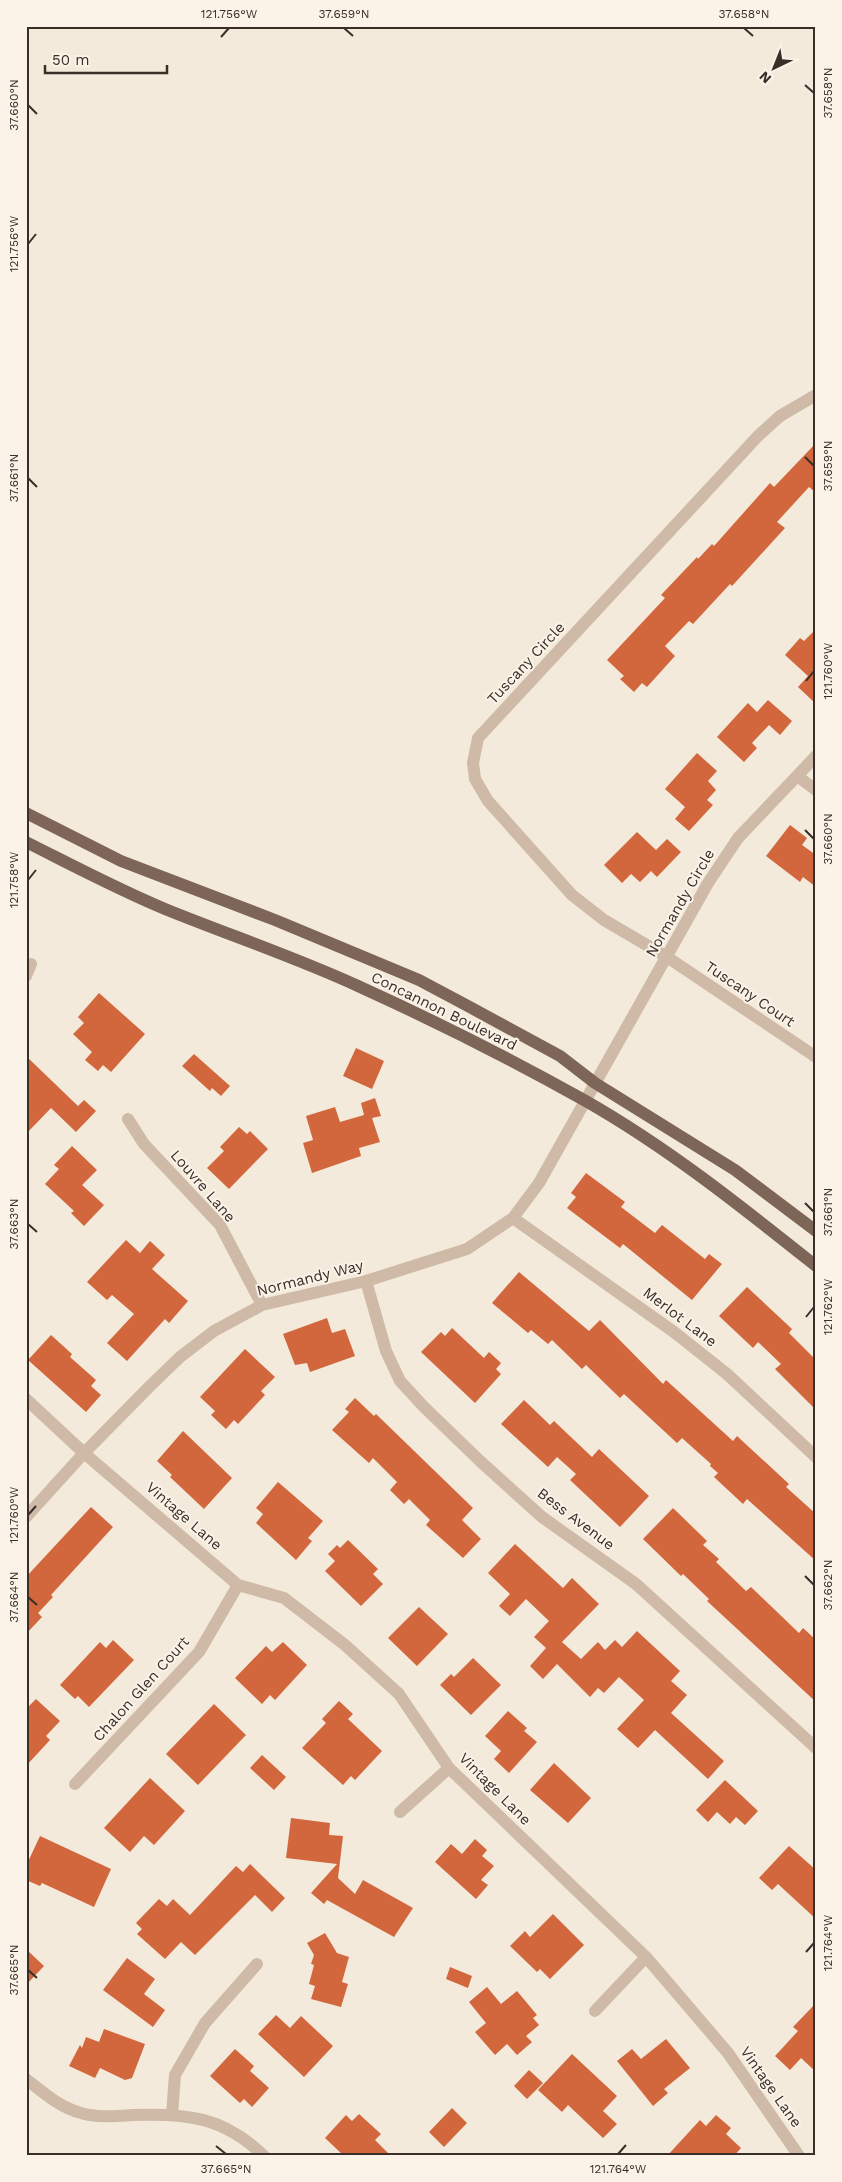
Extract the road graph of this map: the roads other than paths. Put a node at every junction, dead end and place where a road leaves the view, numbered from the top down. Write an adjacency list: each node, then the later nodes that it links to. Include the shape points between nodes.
1 (816, 395): 7 (street, Tuscany Circle, via 780,416 758,436 478,738 473,763 475,779 488,801 572,895 604,920)
2 (816, 756): 3 (street, Normandy Circle)
3 (797, 776): 4 (street); 7 (street, Normandy Circle, via 738,838 708,883)
4 (816, 790)
5 (26, 813): 9 (main road, Concannon Boulevard, via 121,861 419,980 560,1056)
6 (26, 842): 10 (main road, Concannon Boulevard, via 122,890 357,985 467,1038)
7 (667, 957): 8 (street, Tuscany Court); 9 (street, Normandy Circle)
8 (816, 1057)
9 (595, 1083): 10 (street, Normandy Way); 13 (main road, Concannon Boulevard, via 735,1170)
10 (585, 1101): 12 (street, Normandy Way, via 539,1183); 14 (main road, Concannon Boulevard, via 656,1146 746,1210)
11 (128, 1119): 16 (street, Louvre Lane, via 144,1144 220,1225)
12 (513, 1218): 15 (street, Normandy Way, via 467,1249); 19 (street, Merlot Lane, via 674,1332 727,1374)
13 (816, 1232)
14 (816, 1266)
15 (366, 1281): 16 (street, Normandy Way); 22 (street, Bess Avenue, via 386,1352 400,1381 424,1407 542,1517 636,1584)
16 (262, 1305): 18 (street, Normandy Way, via 214,1331 180,1357)
17 (26, 1399): 18 (street, Vintage Lane)
18 (84, 1453): 20 (street, Normandy Way); 21 (street, Vintage Lane)
19 (816, 1457)
20 (26, 1517)
21 (238, 1585): 23 (street, Vintage Lane, via 284,1598 345,1645 399,1694); 24 (street, Chalon Glen Court, via 199,1652)
22 (816, 1748)
23 (449, 1768): 25 (street); 26 (street, Vintage Lane)
24 (76, 1784)
25 (400, 1812)
26 (646, 1957): 28 (street); 32 (street, Vintage Lane, via 728,2053)
27 (257, 1964): 30 (street, via 205,2023 175,2075)
28 (595, 2011)
29 (26, 2079): 30 (street, via 59,2105 83,2114)
30 (172, 2114): 31 (street, via 204,2119 234,2133)
31 (264, 2156)
32 (799, 2156)

